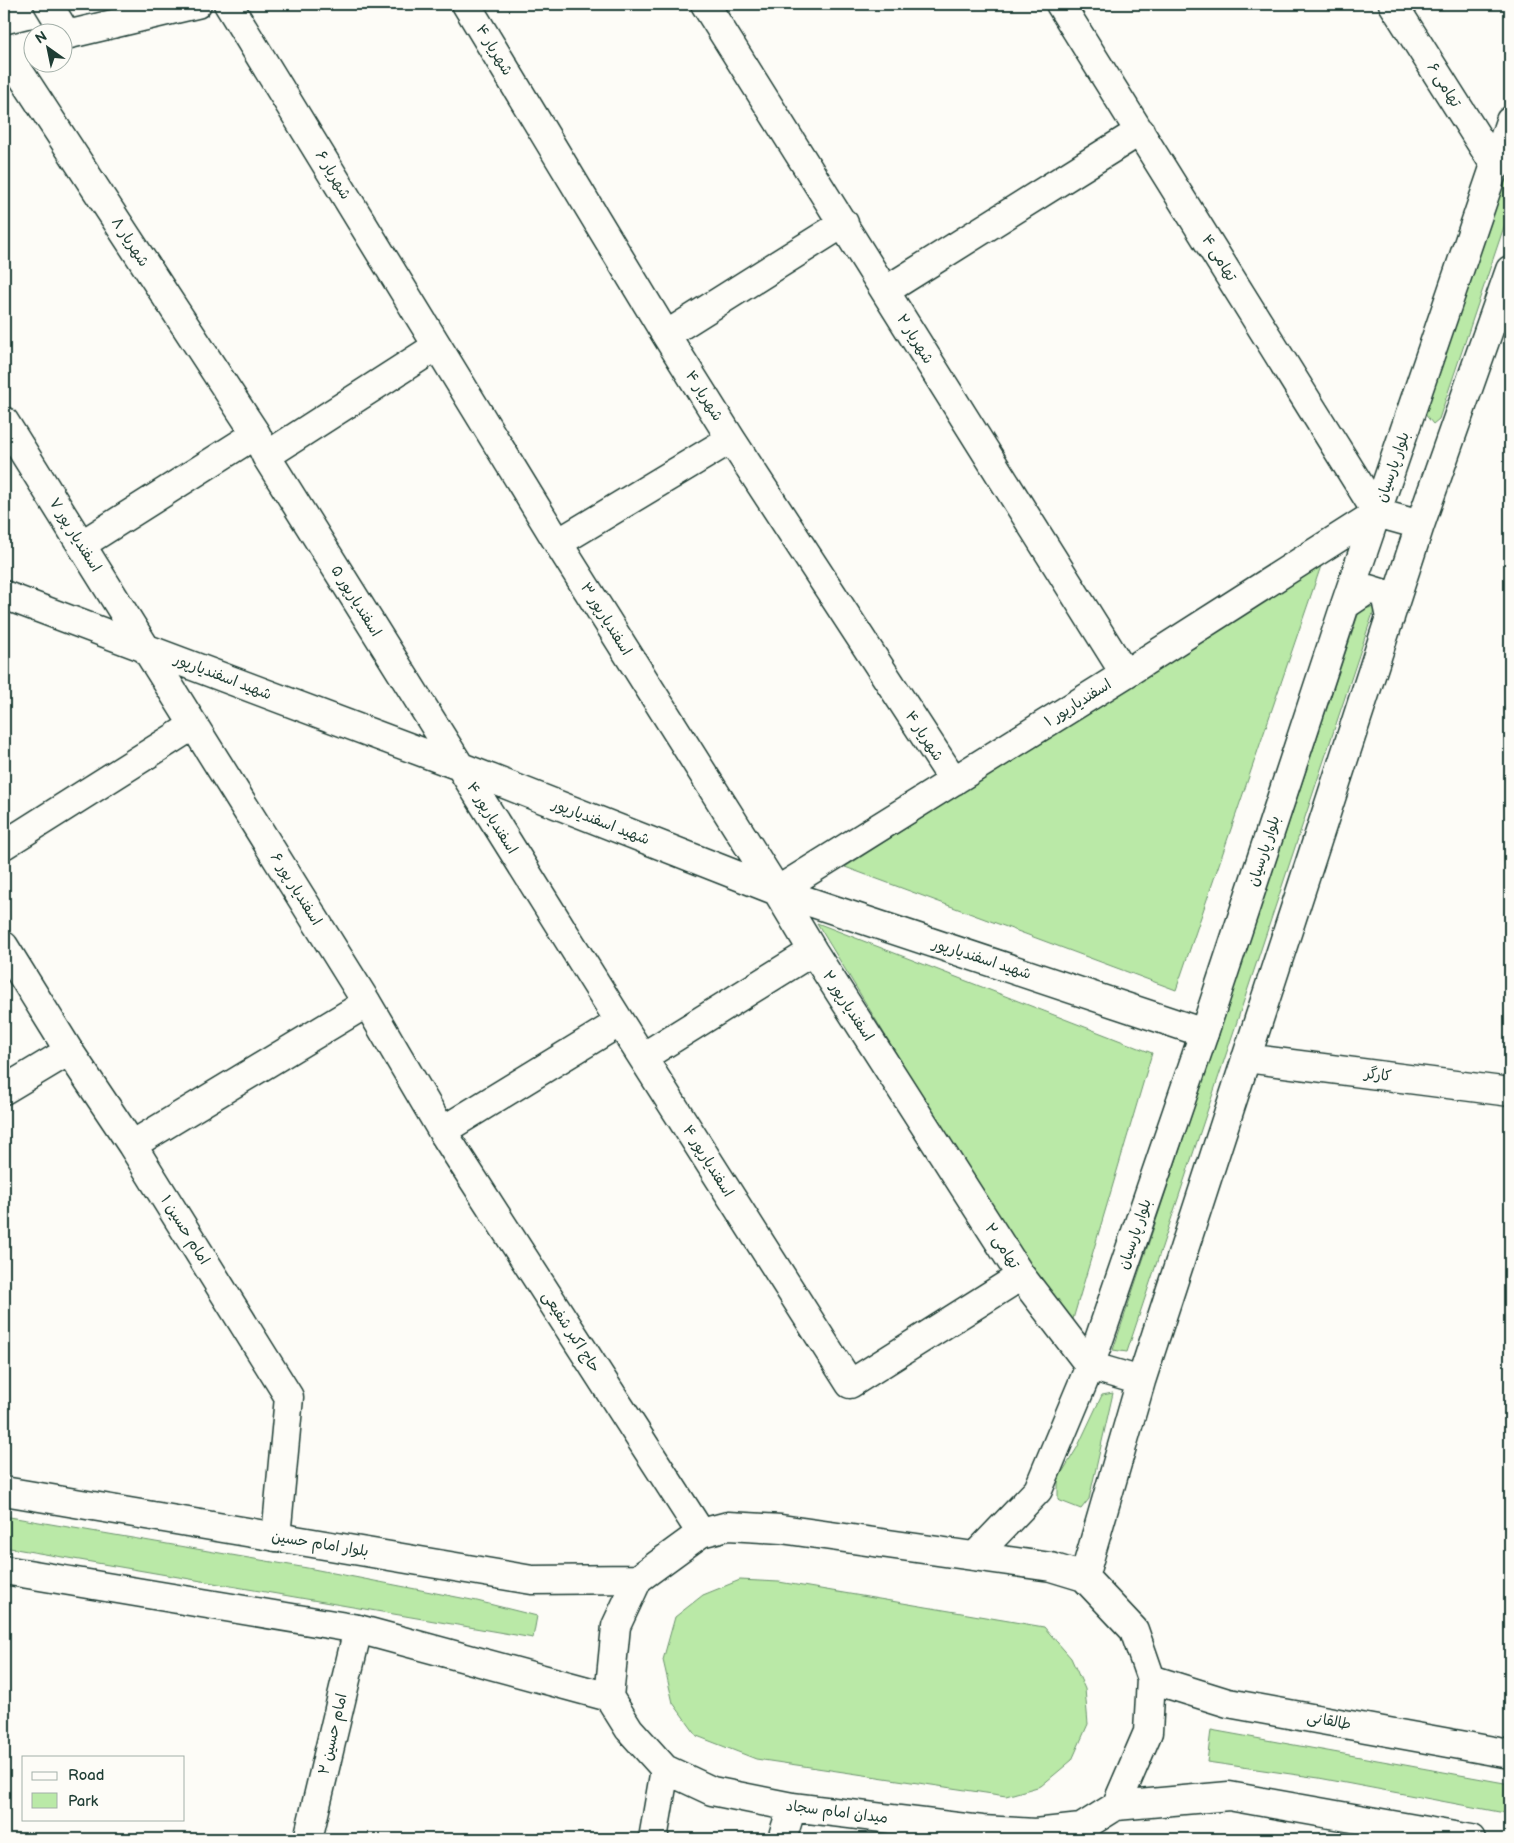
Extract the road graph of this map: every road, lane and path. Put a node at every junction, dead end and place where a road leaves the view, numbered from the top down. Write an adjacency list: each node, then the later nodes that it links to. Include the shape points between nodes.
1 (48, 4): 8 (street)
2 (197, 4): 9 (street)
3 (228, 4): 19 (street, شهریار ۶)
4 (466, 4): 18 (street, شهریار ۴)
5 (706, 4): 15 (street, شهریار ۲)
6 (1060, 4): 13 (street, تهامی ۴)
7 (1393, 4): 14 (street, تهامی ۶)
8 (58, 22)
9 (72, 33)
10 (22, 46): 11 (street)
11 (4, 50): 24 (street, شهریار ۸)
12 (1510, 121): 14 (street, بلوار پارسیان)
13 (1140, 131): 17 (street); 25 (street, تهامی ۴)
14 (1496, 167): 20 (street, بلوار پارسیان)
15 (844, 223): 17 (street, شهریار ۲); 18 (street)
16 (1510, 270): 22 (street)
17 (885, 291): 33 (street, شهریار ۲)
18 (666, 335): 23 (street, شهریار ۴)
19 (437, 346): 24 (street); 27 (street, اسفندیارپور ۳)
20 (1412, 413): 22 (street, via 1423,435 1434,439); 25 (street, بلوار پارسیان)
21 (4, 421): 28 (street, اسفندیار پور ۷)
22 (1455, 424): 26 (street)
23 (731, 438): 27 (street); 36 (street, شهریار ۴)
24 (261, 445): 28 (street); 35 (street, اسفندیارپور ۵)
25 (1377, 512): 26 (street); 30 (street, بلوار پارسیان); 33 (street, اسفندیارپور ۱)
26 (1420, 525): 31 (street)
27 (558, 543): 38 (street, اسفندیارپور ۳)
28 (81, 544): 32 (street, اسفندیار پور ۷)
29 (4, 595): 32 (street, شهید اسفندیارپور)
30 (1346, 605): 31 (street, via 1370,589 1385,594); 43 (street, بلوار پارسیان)
31 (1390, 618): 46 (street)
32 (146, 649): 34 (street, اسفندیار پور ۶); 35 (street, شهید اسفندیارپور)
33 (1125, 674): 36 (street, اسفندیارپور ۱)
34 (194, 725): 37 (street); 41 (street, اسفندیار پور ۶)
35 (459, 766): 38 (street, شهید اسفندیارپور); 42 (street, اسفندیارپور ۴)
36 (954, 781): 38 (street, اسفندیارپور ۱)
37 (4, 845)
38 (777, 891): 40 (street, اسفندیارپور ۲); 43 (street, شهید اسفندیارپور)
39 (4, 946): 44 (street, امام حسین ۱)
40 (813, 951): 45 (street); 49 (street, اسفندیارپور ۲)
41 (367, 1003): 50 (street, اسفندیار پور ۶); 51 (street)
42 (620, 1022): 45 (street, اسفندیارپور ۴); 50 (street)
43 (1204, 1033): 53 (street, بلوار پارسیان)
44 (69, 1051): 47 (street); 51 (street, امام حسین ۱)
45 (643, 1057): 52 (street, اسفندیارپور ۴, via 850,1384)
46 (1246, 1058): 48 (street, کارگر); 54 (street)
47 (4, 1090)
48 (1510, 1092)
49 (922, 1120): 52 (street, تهامی ۲)
50 (442, 1131): 56 (street, حاج اکبر شفیعی)
51 (132, 1145): 57 (street, امام حسین ۱, via 290,1397)
52 (1021, 1276): 53 (street, تهامی ۲)
53 (1090, 1366): 54 (street); 58 (street, بلوار پارسیان, via 1038,1490)
54 (1141, 1381): 60 (street)
55 (7, 1488): 57 (street, بلوار امام حسین)
56 (701, 1533): 58 (street, via 728,1526 781,1529); 61 (street)
57 (276, 1537): 61 (street, بلوار امام حسین, via 532,1580)
58 (975, 1556): 60 (street, via 1051,1567)
59 (4, 1570): 62 (street)
60 (1084, 1577): 63 (street, via 1134,1630)
61 (638, 1579): 64 (street, via 616,1626)
62 (358, 1629): 64 (street); 69 (street, امام حسین ۲)
63 (1151, 1679): 65 (street, طالقانی, via 1228,1703); 67 (street, via 1148,1732)
64 (609, 1697): 66 (street, میدان امام سجاد, via 629,1729)
65 (1510, 1754)
66 (665, 1769): 68 (street, میدان امام سجاد, via 712,1792); 70 (street)
67 (1116, 1806): 68 (street, میدان امام سجاد, via 1081,1828 1035,1833 982,1830); 72 (street, via 1230,1796)
68 (792, 1807): 71 (street)
69 (308, 1839)
70 (653, 1839)
71 (782, 1839)
72 (1471, 1839)

